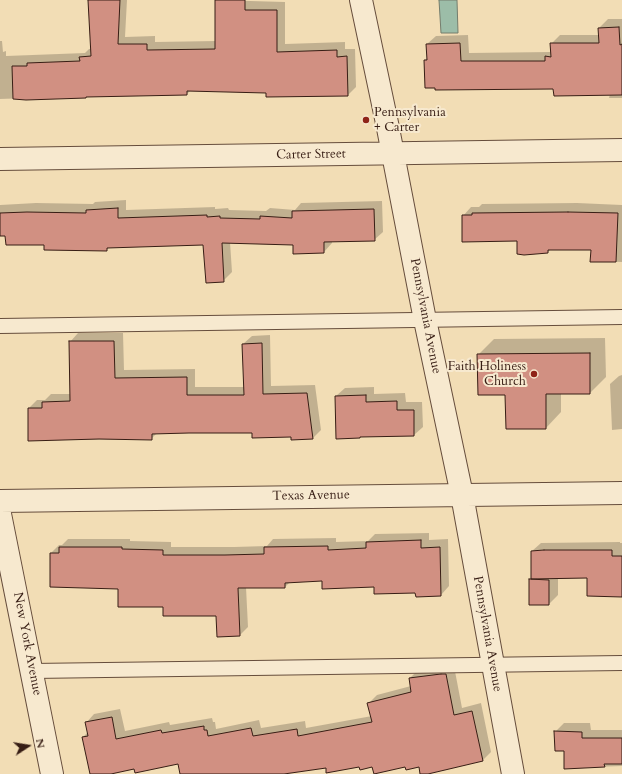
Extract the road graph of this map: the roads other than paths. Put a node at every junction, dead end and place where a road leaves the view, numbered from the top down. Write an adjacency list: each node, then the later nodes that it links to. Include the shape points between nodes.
1 (361, 0): 3 (street, Pennsylvania Avenue)
2 (622, 150): 3 (street, Carter Street)
3 (393, 154): 4 (street, Carter Street); 6 (street, Pennsylvania Avenue)
4 (0, 159)
5 (622, 318): 6 (lane)
6 (425, 320): 7 (lane); 9 (street, Pennsylvania Avenue)
7 (0, 326)
8 (622, 493): 9 (street, Texas Avenue)
9 (462, 495): 10 (street, Texas Avenue); 13 (street, Pennsylvania Avenue)
10 (0, 501)
11 (0, 514): 14 (street, New York Avenue)
12 (622, 663): 13 (lane)
13 (493, 665): 14 (lane); 16 (street, Pennsylvania Avenue)
14 (32, 671): 15 (street, New York Avenue)
15 (52, 774)
16 (513, 774)

